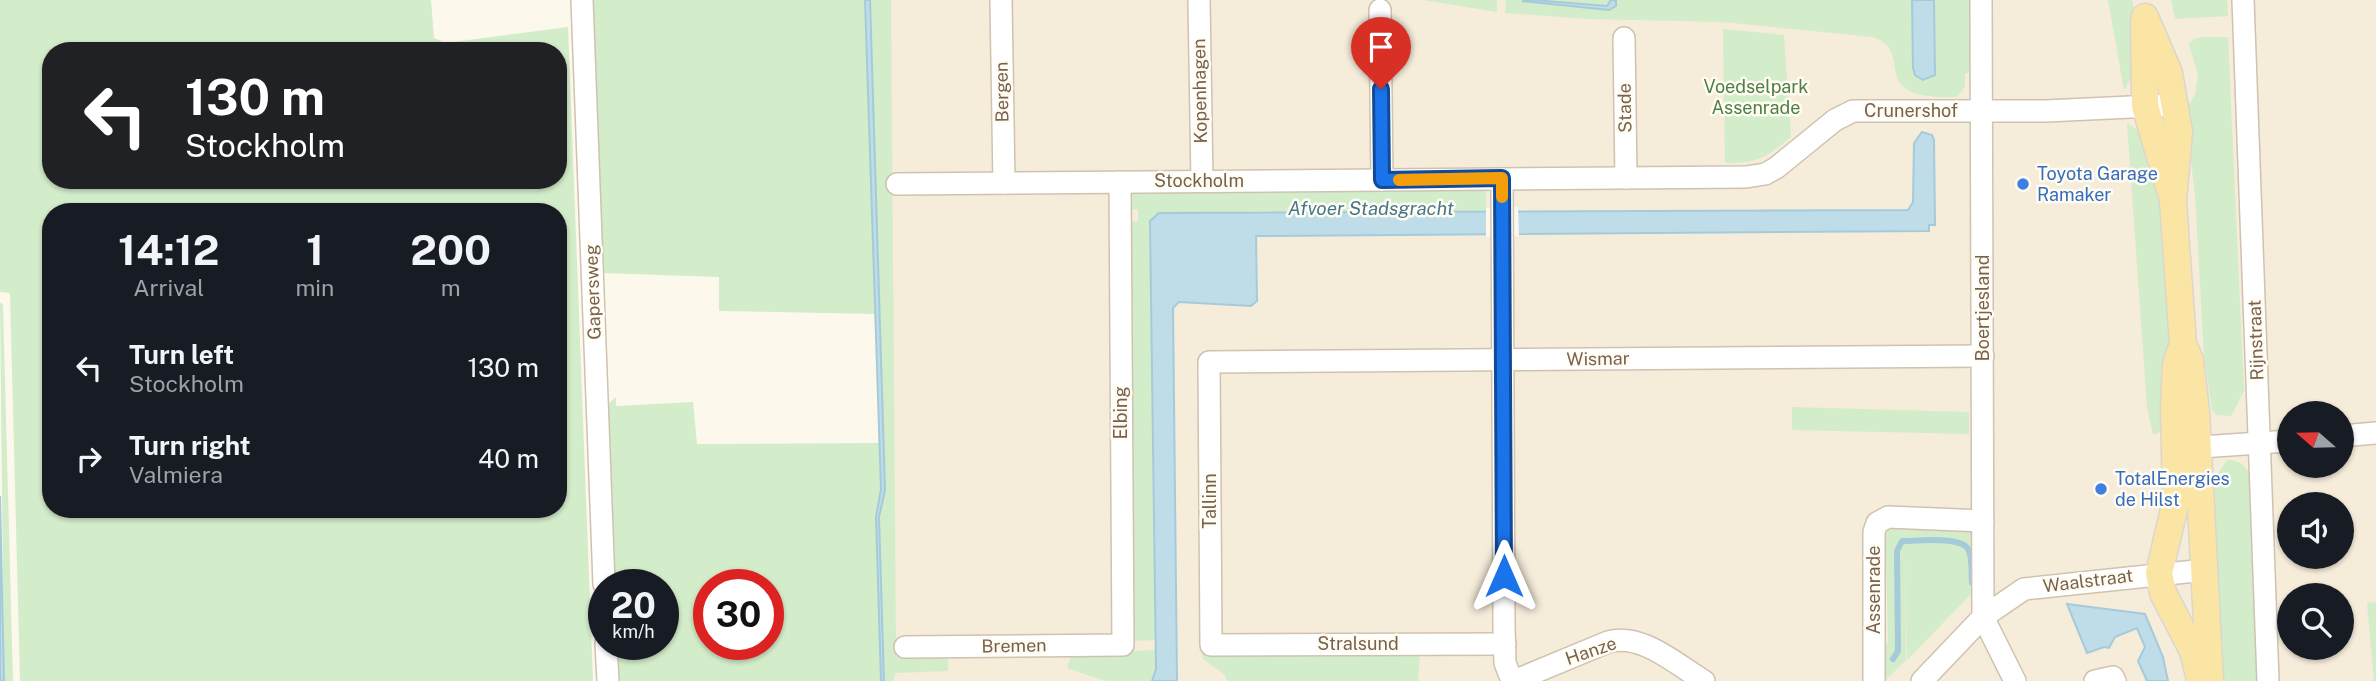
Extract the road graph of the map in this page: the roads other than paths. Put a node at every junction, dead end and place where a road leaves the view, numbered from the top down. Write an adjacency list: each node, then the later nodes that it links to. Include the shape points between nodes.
1 (582, 0): 30 (street, Gapersweg)
2 (1001, 0): 16 (street, Bergen)
3 (1199, 0): 14 (street, Kopenhagen)
4 (1981, 0): 11 (street, Boertjesland)
5 (2243, 0): 27 (street, Rijnstraat)
6 (2143, 9): 9 (main road, via 2169,74); 10 (main road)
7 (1380, 10): 13 (street)
8 (1624, 38): 12 (street, Stade)
9 (2173, 105): 10 (street, Crunershof); 19 (main road, via 2179,132)
10 (2145, 106): 11 (street, Crunershof); 19 (main road)
11 (1982, 111): 12 (street, Crunershof, via 1853,111 1765,174); 21 (street, Boertjesland)
12 (1626, 178): 18 (street, Crunershof)
13 (1382, 180): 14 (street, Stockholm); 18 (street, Stockholm)
14 (1202, 181): 15 (street, Stockholm)
15 (1120, 182): 16 (street, Stockholm); 35 (street, Elbing)
16 (1004, 183): 17 (street, Stockholm)
17 (897, 184)
18 (1502, 185): 22 (street)
19 (2174, 201): 20 (main road)
20 (2183, 344): 28 (main road, via 2190,360); 32 (main road, via 2176,365 2174,407 2176,501)
21 (1983, 356): 22 (street, Wismar); 29 (street, Boertjesland)
22 (1503, 360): 23 (street, Wismar); 34 (street)
23 (1213, 362): 36 (street, Tallinn, via 1209,362)
24 (2376, 433): 25 (street)
25 (2354, 435)
26 (2277, 442): 27 (street)
27 (2261, 444): 28 (street); 49 (street, Rijnstraat)
28 (2193, 448): 31 (main road)
29 (1983, 521): 33 (street, Boertjesland); 42 (street, Assenrade, via 1888,517 1877,523)
30 (603, 569)
31 (2205, 569): 32 (street, Waalstraat); 48 (main road)
32 (2159, 573): 33 (street, Waalstraat, via 2024,589); 47 (main road, via 2165,598 2193,651)
33 (1983, 617): 43 (street, Waalstraat); 44 (street)
34 (1504, 644): 36 (street, Stralsund); 40 (street, via 1505,663)
35 (1123, 645): 37 (street, Bremen)
36 (1211, 645)
37 (905, 647)
38 (607, 660): 39 (street)
39 (608, 681)
40 (1513, 681): 41 (street, Hanze, via 1624,639 1651,649)
41 (1704, 681)
42 (1874, 681)
43 (1923, 681)
44 (2015, 681)
45 (2095, 681): 46 (street, via 2113,677)
46 (2115, 681)
47 (2200, 681)
48 (2210, 681)
49 (2268, 681)

